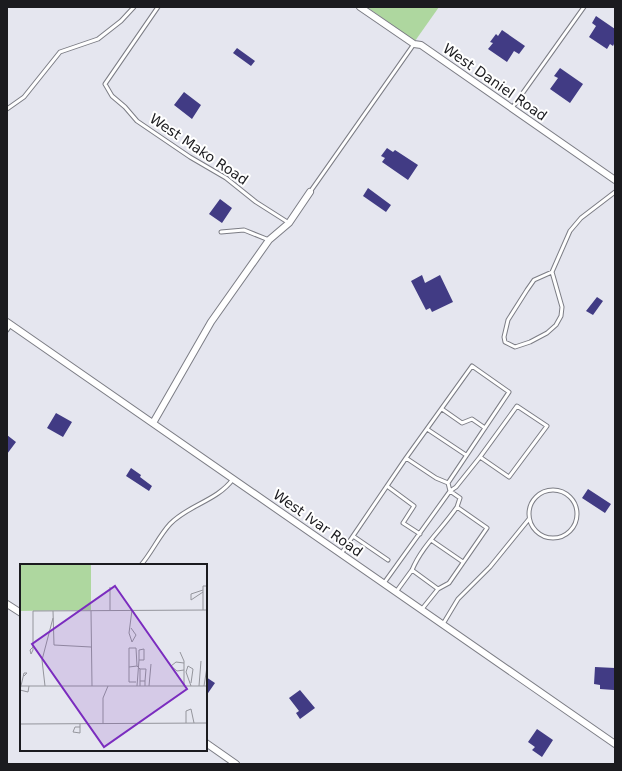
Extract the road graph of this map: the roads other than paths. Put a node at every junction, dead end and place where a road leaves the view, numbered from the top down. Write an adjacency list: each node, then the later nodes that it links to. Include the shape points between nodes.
1 (134, 7): 7 (lane, via 98,39 60,52 24,98)
2 (158, 7): 11 (lane, West Mako Road, via 105,84 112,96 137,121 226,178 256,202)
3 (360, 7): 5 (street, West Daniel Road)
4 (584, 7): 6 (lane)
5 (414, 44): 6 (street, West Daniel Road, via 421,45); 9 (lane)
6 (512, 108): 8 (street, West Daniel Road)
7 (7, 109)
8 (615, 180)
9 (310, 192): 11 (street)
10 (615, 192): 14 (lane, via 581,218 570,230)
11 (289, 223): 13 (street)
12 (221, 232): 13 (lane, via 244,230)
13 (269, 240): 17 (street, via 211,322)
14 (552, 272): 14 (lane, via 534,280 508,320 504,337 510,345 515,347 530,342 556,325 562,307)
15 (8, 325): 17 (street, West Ivar Road)
16 (442, 409): 18 (lane); 19 (lane, via 462,423 472,419); 19 (lane, via 472,366 509,392)
17 (153, 423): 23 (street, West Ivar Road)
18 (427, 428): 20 (lane); 22 (lane)
19 (485, 428): 20 (lane)
20 (466, 456): 24 (lane)
21 (480, 457): 21 (lane, via 509,476 547,426 517,406); 26 (lane)
22 (406, 458): 24 (lane); 25 (lane)
23 (233, 479): 32 (street, West Ivar Road); 35 (lane, via 226,489 170,524)
24 (448, 483): 26 (lane)
25 (387, 486): 29 (lane, via 414,506 403,523); 30 (lane)
26 (450, 491): 27 (lane, via 460,498); 29 (lane)
27 (457, 507): 31 (lane); 34 (lane, via 487,528)
28 (529, 519): 28 (lane, via 530,506 546,491 561,491 573,500 577,507 576,523 568,533 557,538 541,534); 43 (lane, via 490,567 458,599)
29 (420, 534): 37 (lane)
30 (353, 536): 32 (lane); 33 (lane)
31 (431, 540): 34 (lane); 36 (lane, via 419,554)
32 (341, 554): 37 (street, West Ivar Road)
33 (388, 560)
34 (463, 562): 38 (lane, via 449,582)
35 (142, 564)
36 (412, 570): 38 (lane); 39 (lane)
37 (384, 583): 39 (street, West Ivar Road)
38 (438, 589): 41 (lane)
39 (396, 592): 41 (street, West Ivar Road)
40 (7, 604): 42 (street)
41 (422, 610): 43 (street, West Ivar Road)
42 (20, 612)
43 (443, 624): 45 (street, West Ivar Road)
44 (207, 744): 46 (street)
45 (615, 744)
46 (236, 764)

